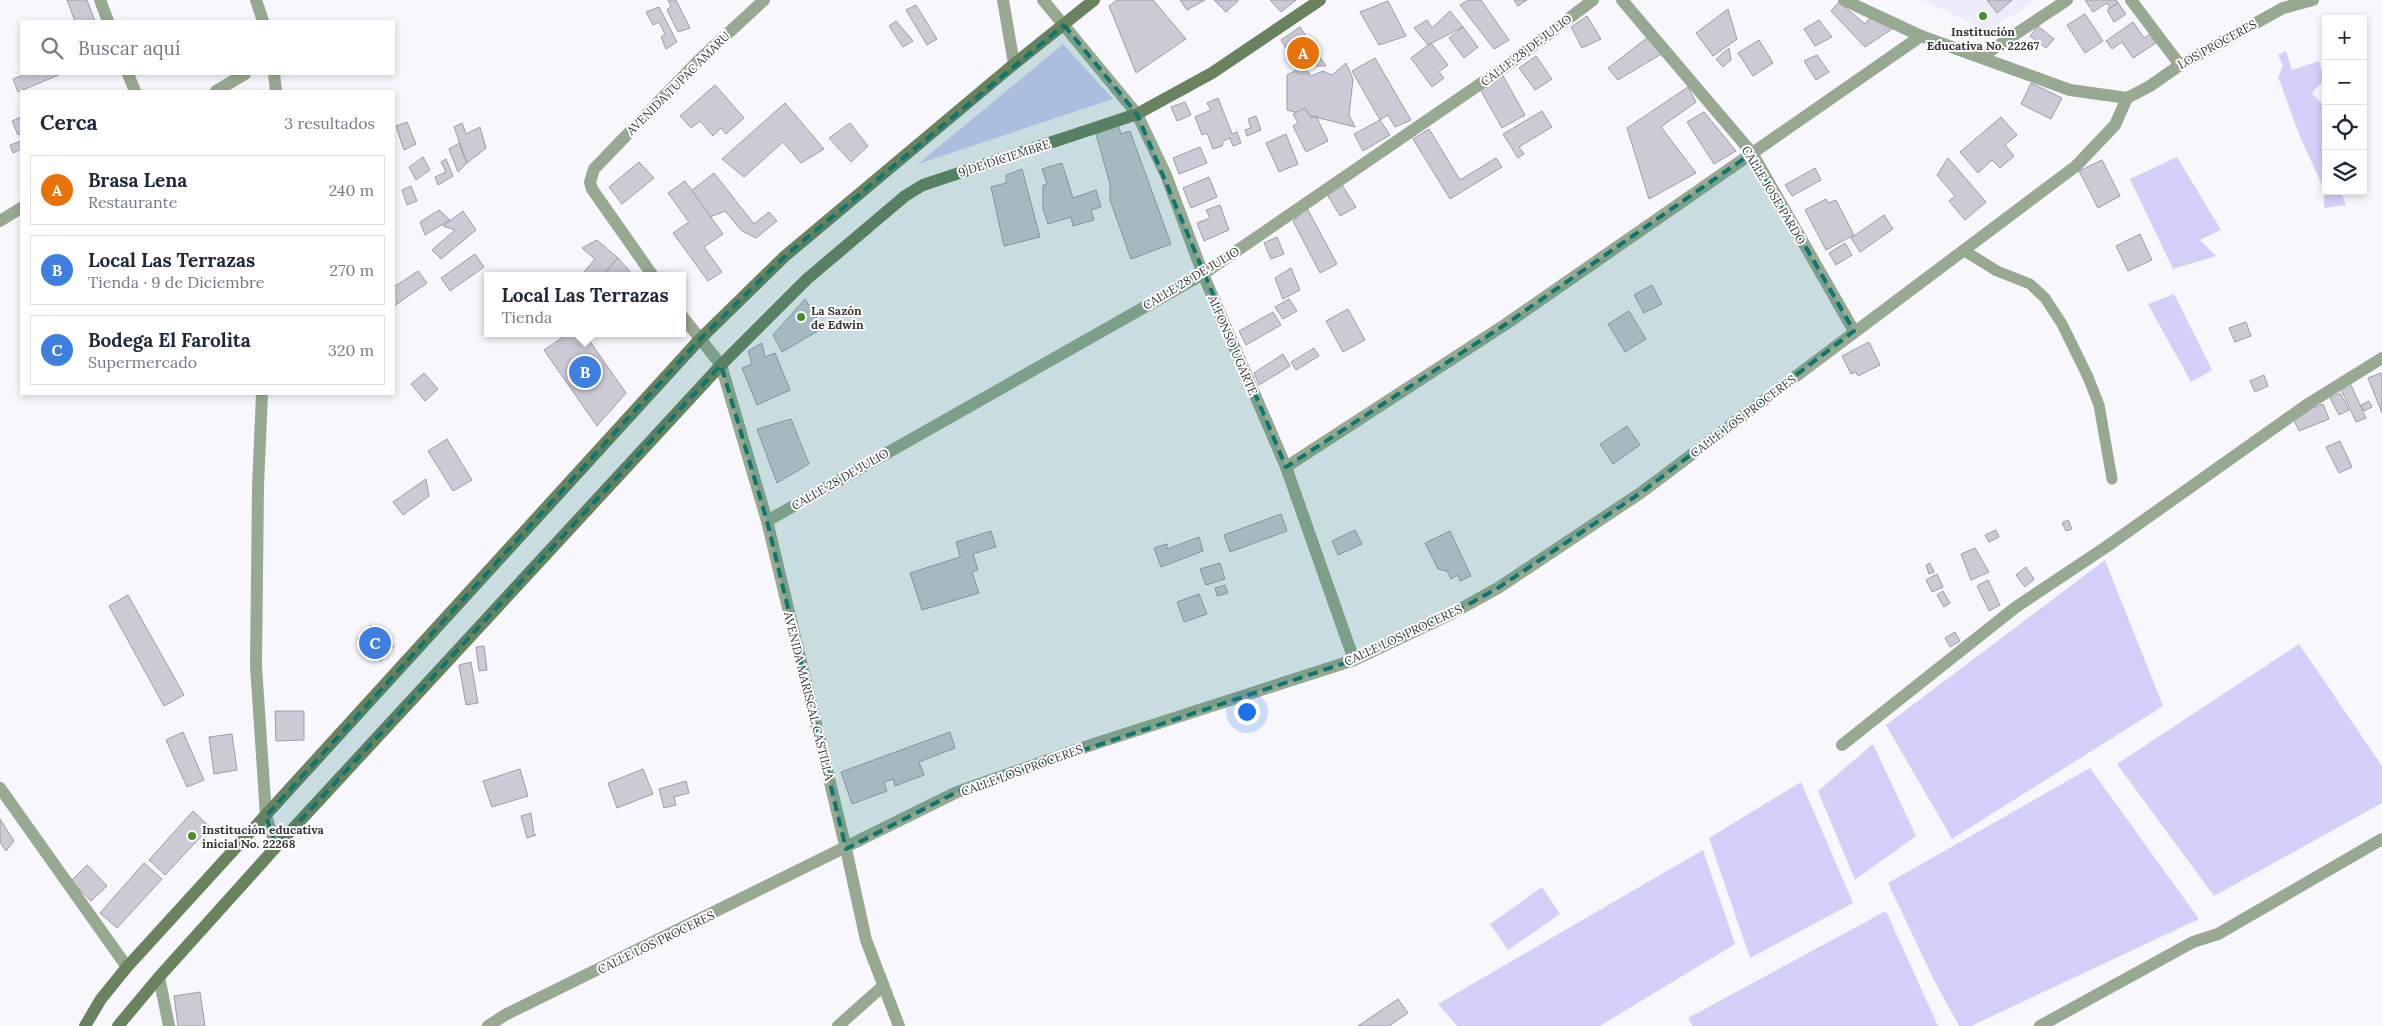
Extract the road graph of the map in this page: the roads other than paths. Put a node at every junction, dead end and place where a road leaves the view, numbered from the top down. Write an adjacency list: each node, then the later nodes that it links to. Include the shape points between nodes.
1 (100, 0): 14 (street)
2 (256, 0): 15 (street)
3 (764, 0): 33 (street, AVENIDA TUPAC AMARU, via 698,61 594,169 590,182 592,189)
4 (1003, 0): 19 (street)
5 (1043, 0): 16 (street, ALFONSO UGARTE)
6 (1094, 0): 16 (main road)
7 (1320, 0): 28 (main road, 9 DE DICIEMBRE, via 1212,74)
8 (1593, 0): 34 (street, CALLE 28 DE JULIO, via 1505,68)
9 (1622, 0): 29 (street, CALLE JOSE PARDO)
10 (1844, 0): 17 (street)
11 (2067, 0): 18 (street)
12 (2131, 0): 20 (street)
13 (2313, 0): 20 (street, LOS PROCERES, via 2283,8)
14 (108, 20)
15 (262, 20)
16 (1064, 25): 19 (main road); 28 (street, ALFONSO UGARTE)
17 (1921, 36): 18 (street); 29 (street)
18 (1981, 57): 27 (street, via 2070,90)
19 (1014, 64): 37 (main road, via 785,256)
20 (2180, 65): 27 (street, LOS PROCERES)
21 (128, 75): 24 (street)
22 (243, 75): 25 (street)
23 (274, 75): 26 (street)
24 (135, 90)
25 (218, 90)
26 (276, 90)
27 (2127, 98): 32 (street, CALLE LOS PROCERES, via 2115,125 2076,166)
28 (1137, 114): 34 (street, ALFONSO UGARTE, via 1166,175); 39 (main road, 9 DE DICIEMBRE, via 923,185 905,196 807,279)
29 (1752, 153): 36 (street, CALLE JOSE PARDO); 41 (street, via 1506,324)
30 (20, 209): 31 (street)
31 (0, 221)
32 (1963, 250): 36 (street, CALLE LOS PROCERES); 42 (lane, via 2030,284 2062,324 2099,405)
33 (651, 272)
34 (1203, 274): 41 (street, ALFONSO UGARTE); 43 (street, CALLE 28 DE JULIO)
35 (686, 321): 37 (street)
36 (1854, 331): 44 (street, CALLE LOS PROCERES, via 1642,492 1498,588)
37 (700, 340): 39 (street); 47 (main road)
38 (2382, 358): 45 (street, via 2308,404 2016,607)
39 (721, 365): 43 (street, AVENIDA MARISCAL CASTILLA); 49 (main road, 9 DE DICIEMBRE)
40 (262, 395): 47 (street, via 256,666)
41 (1286, 467): 44 (street, ALFONSO UGARTE)
42 (2112, 479)
43 (767, 521): 50 (street, AVENIDA MARISCAL CASTILLA)
44 (1354, 660): 50 (street, CALLE LOS PROCERES, via 957,792)
45 (1842, 745)
46 (0, 788): 51 (street)
47 (266, 816): 49 (street); 51 (main road)
48 (2382, 839): 60 (street, via 2218,934 2194,942)
49 (276, 847): 52 (main road, 9 DE DICIEMBRE)
50 (846, 849): 53 (street, AVENIDA MARISCAL CASTILLA, via 866,940); 57 (street, CALLE LOS PROCERES, via 504,1015)
51 (127, 967): 54 (main road, via 101,999)
52 (159, 977): 55 (main road, 9 DE DICIEMBRE); 56 (street)
53 (882, 986): 58 (street); 59 (street, AVENIDA MARISCAL CASTILLA)
54 (85, 1026)
55 (118, 1026)
56 (169, 1026)
57 (488, 1026)
58 (838, 1026)
59 (899, 1026)
60 (2040, 1026)

